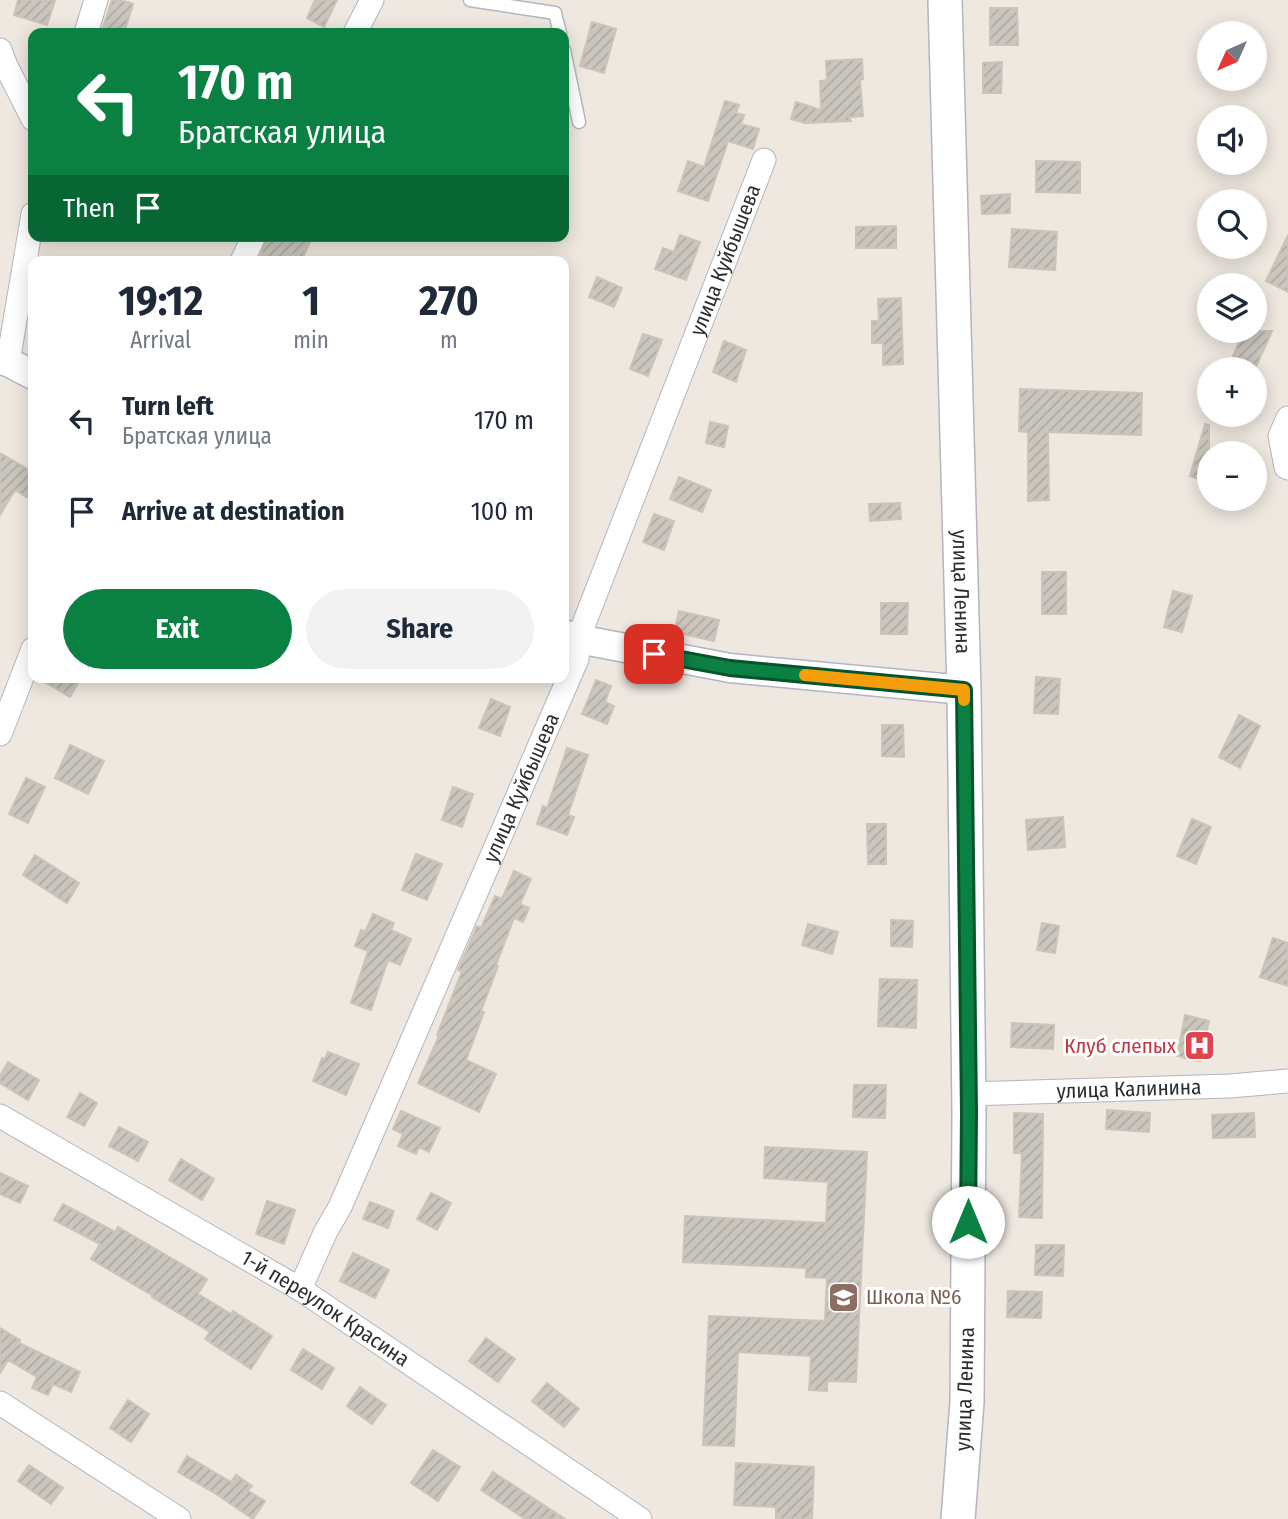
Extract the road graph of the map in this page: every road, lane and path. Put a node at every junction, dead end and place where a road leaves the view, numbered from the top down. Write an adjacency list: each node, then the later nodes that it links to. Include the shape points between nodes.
1 (96, 0): 5 (street)
2 (372, 0): 6 (street)
3 (470, 0): 7 (lane, via 555,13)
4 (946, 0): 22 (main road, улица Ленина)
5 (88, 28)
6 (358, 28)
7 (559, 28)
8 (2, 60): 10 (street)
9 (569, 74): 11 (lane)
10 (28, 109)
11 (579, 122)
12 (764, 160): 18 (street, улица Куйбышева)
13 (28, 239): 14 (street)
14 (4, 361): 15 (street)
15 (28, 373)
16 (1288, 418): 17 (street, via 1280,436)
17 (1288, 468)
18 (571, 636): 20 (street, улица Куйбышева, via 577,659); 22 (street, via 730,668)
19 (28, 660): 23 (street)
20 (569, 677)
21 (567, 683): 28 (street, улица Куйбышева)
22 (964, 690): 26 (main road, улица Ленина)
23 (7, 704): 24 (street)
24 (0, 734)
25 (1288, 1081): 26 (street, улица Калинина)
26 (968, 1094): 32 (main road, улица Ленина, via 967,1402)
27 (0, 1116): 28 (street, 1-й переулок Красина)
28 (300, 1289): 31 (street, 1-й переулок Красина)
29 (0, 1403): 30 (street)
30 (179, 1519)
31 (640, 1519)
32 (958, 1519)

